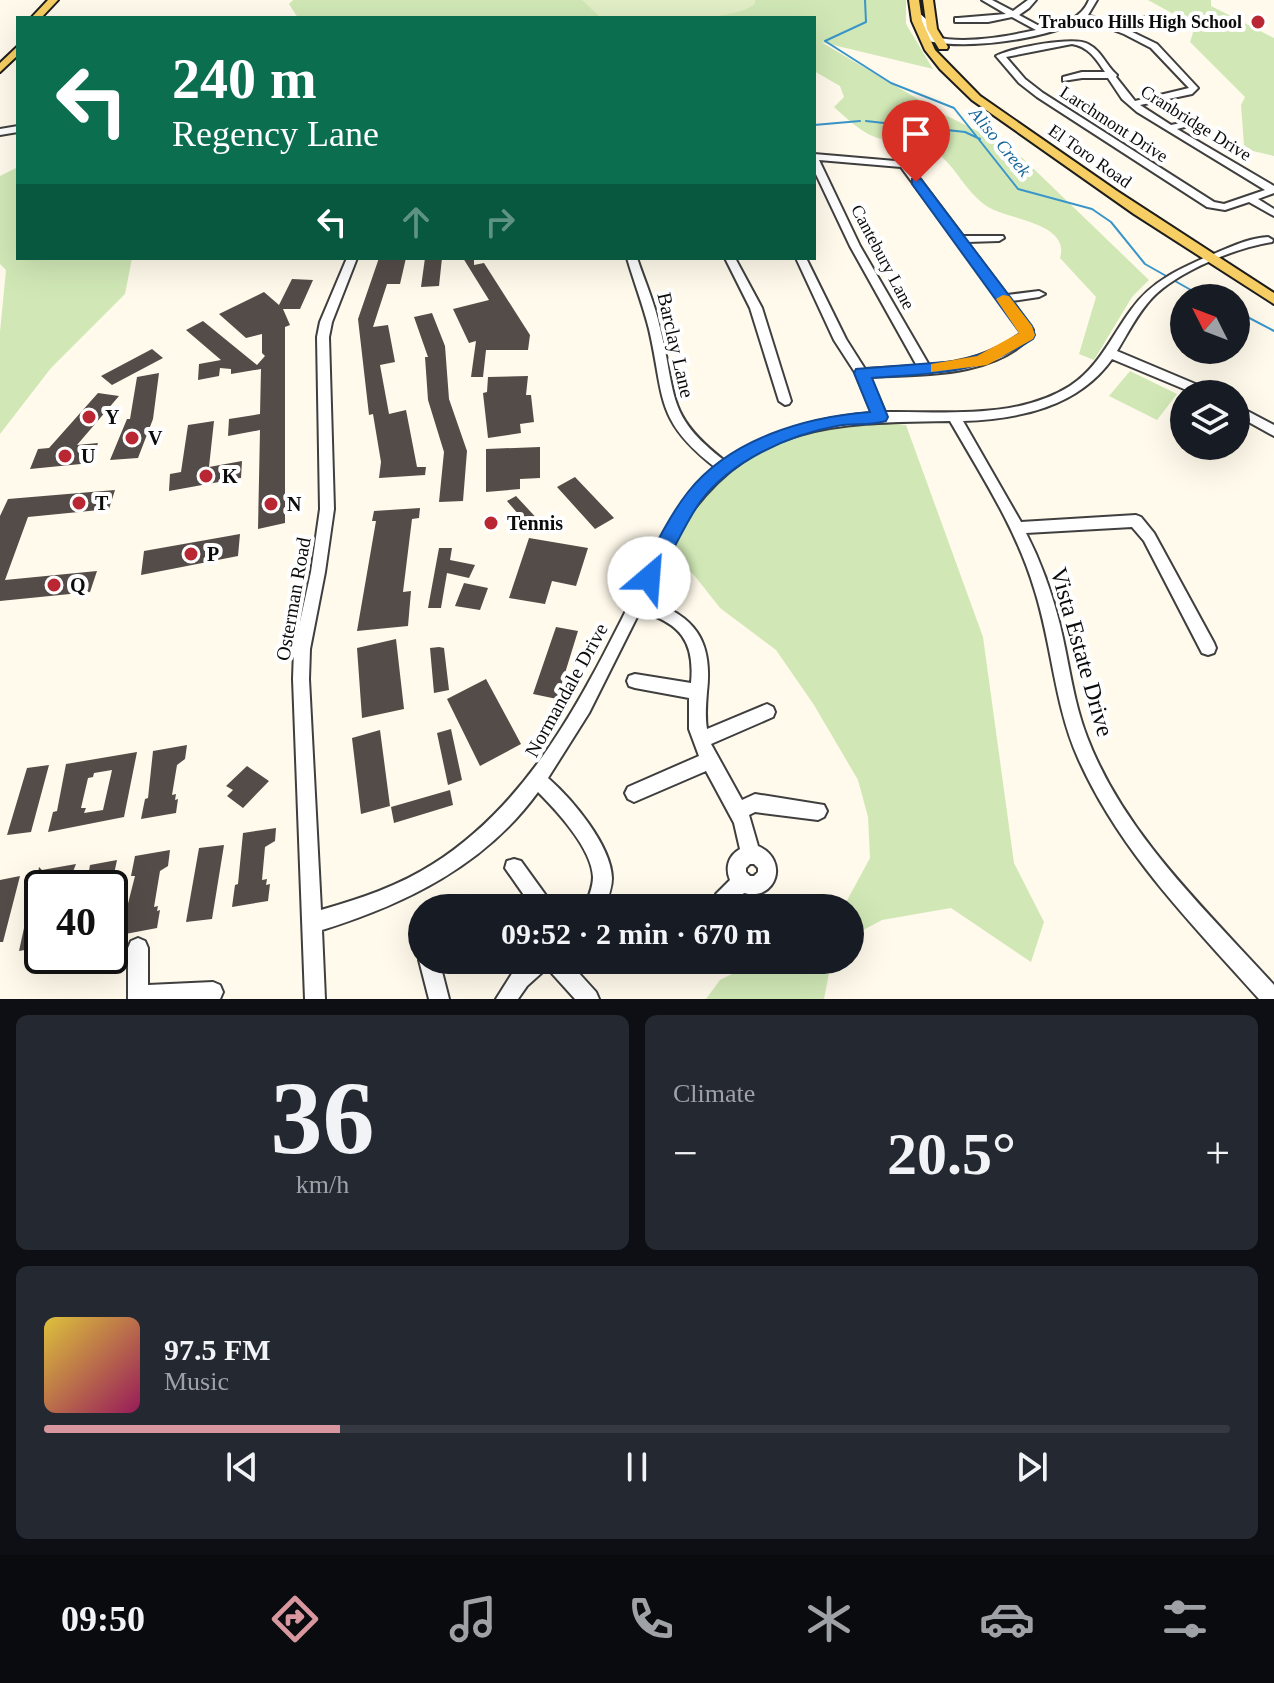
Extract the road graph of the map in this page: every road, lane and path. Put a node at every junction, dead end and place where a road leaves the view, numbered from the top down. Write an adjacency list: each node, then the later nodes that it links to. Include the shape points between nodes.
1 (53, 0): 9 (main road)
2 (63, 0): 10 (main road)
3 (928, 0): 18 (main road, El Toro Road)
4 (986, 0): 8 (street)
5 (1032, 0): 8 (street)
6 (1093, 0): 11 (street)
7 (915, 7): 18 (street, El Toro Road, via 927,34); 22 (main road, El Toro Road, via 928,47)
8 (1011, 14): 13 (street); 15 (street)
9 (38, 16)
10 (49, 16)
11 (1083, 16): 14 (street); 15 (street)
12 (1142, 19): 14 (street)
13 (958, 20)
14 (1117, 28): 26 (street, via 1154,46 1194,88)
15 (1040, 29): 16 (street)
16 (1005, 37): 18 (street); 20 (street)
17 (16, 40): 21 (main road)
18 (938, 41): 22 (street, via 933,45); 37 (main road, El Toro Road, via 989,97)
19 (16, 51): 23 (main road)
20 (1027, 52): 24 (street, Cranbridge Drive, via 1077,42 1097,54); 32 (street, Larchmont Drive, via 1000,56 1040,95 1220,207)
21 (0, 57)
22 (942, 65): 37 (main road, El Toro Road, via 1003,118)
23 (0, 69)
24 (1113, 75): 25 (street); 26 (street, Cranbridge Drive)
25 (1066, 79)
26 (1132, 104): 28 (street, Cranbridge Drive)
27 (1197, 121): 28 (street)
28 (1169, 128): 31 (street, Cranbridge Drive)
29 (816, 158): 35 (street, via 902,163)
30 (816, 162): 47 (street, Cantebury Lane, via 855,246)
31 (1274, 190): 32 (street)
32 (1249, 198): 33 (street)
33 (1274, 213)
34 (999, 238): 35 (street)
35 (960, 239): 44 (street)
36 (1272, 240): 37 (street, Normandale Drive, via 1242,255)
37 (1217, 257): 42 (main road, El Toro Road); 45 (main road, El Toro Road); 46 (street, Normandale Drive, via 1157,288)
38 (351, 260): 72 (street, Osterman Road, via 323,337 327,509 302,649)
39 (633, 260): 55 (street, Barclay Lane, via 651,313 674,419 697,447)
40 (731, 260): 50 (street, via 756,308)
41 (802, 260): 48 (street)
42 (1274, 287)
43 (1039, 294): 44 (street)
44 (1003, 299): 47 (street, via 1027,330 1021,341 981,361)
45 (1274, 299)
46 (1112, 354): 49 (street); 52 (street, Normandale Drive, via 1089,380 1051,401 1015,412)
47 (925, 369): 48 (street)
48 (862, 373): 51 (street)
49 (1174, 380)
50 (785, 401)
51 (880, 417): 52 (street, Normandale Drive); 55 (street, Normandale Drive, via 838,420 792,432)
52 (954, 417): 56 (street, Vista Estate Drive)
53 (1250, 417): 54 (street)
54 (1274, 431)
55 (725, 468): 57 (street, Normandale Drive, via 684,512)
56 (1015, 528): 58 (street, via 1136,521); 84 (street, Vista Estate Drive, via 1043,593 1074,726 1110,803 1154,863)
57 (637, 603): 60 (street, via 674,618 692,635 701,664); 64 (street, Normandale Drive)
58 (1208, 648)
59 (635, 681): 60 (street)
60 (699, 692): 62 (street, via 696,717)
61 (767, 712): 62 (street)
62 (701, 740): 63 (street)
63 (711, 760): 65 (street); 66 (street)
64 (537, 780): 70 (street, via 557,796 602,870); 72 (street, Normandale Drive, via 492,831 440,871 375,902)
65 (634, 793)
66 (738, 810): 67 (street, via 755,803); 71 (street, via 750,854 764,862 766,877 753,886 742,882)
67 (818, 811)
68 (514, 868): 69 (street)
69 (534, 894)
70 (600, 894)
71 (730, 894)
72 (311, 923): 80 (street, Osterman Road)
73 (138, 948): 79 (street)
74 (433, 974): 81 (street)
75 (526, 974): 82 (street)
76 (566, 974): 83 (street)
77 (213, 992): 78 (street)
78 (181, 996): 79 (street)
79 (138, 998)
80 (315, 999)
81 (439, 999)
82 (506, 999)
83 (589, 999)
84 (1273, 999)

